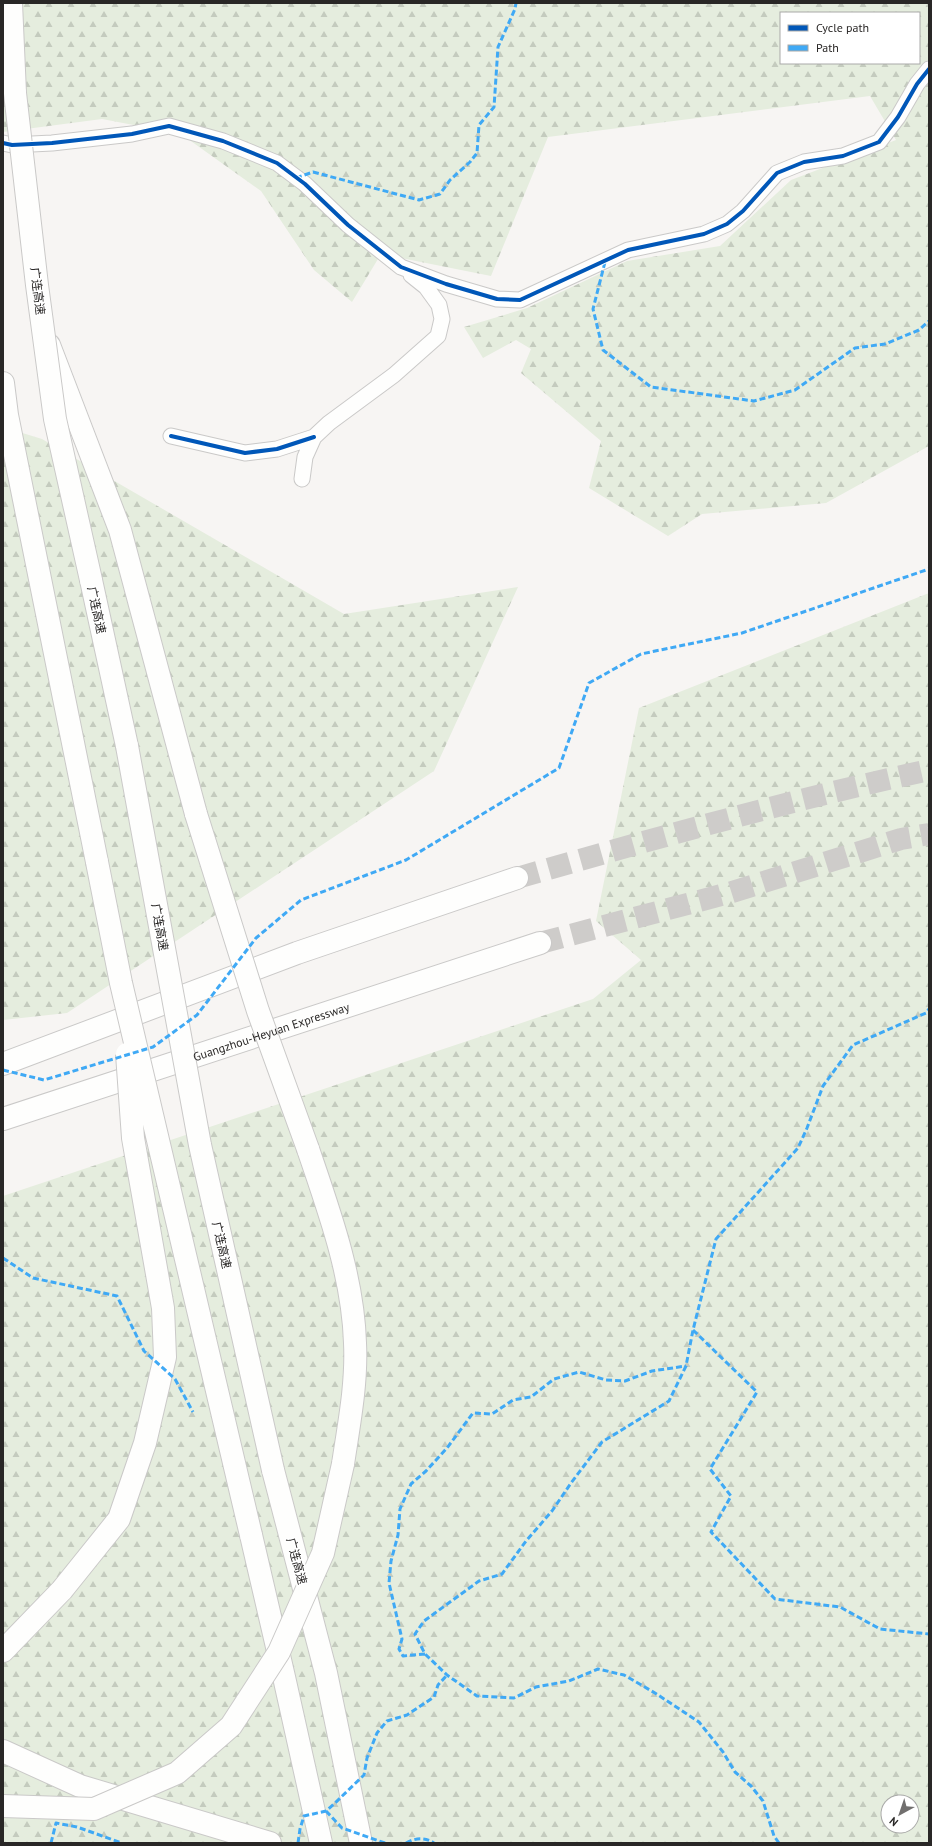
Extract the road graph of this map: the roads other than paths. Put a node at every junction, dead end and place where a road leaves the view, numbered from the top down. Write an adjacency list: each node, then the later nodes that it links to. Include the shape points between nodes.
1 (11, 3): 5 (highway, 广连高速, bridge, via 15,93)
2 (929, 69): 4 (street, via 916,84 898,117 878,142 843,156 804,162 776,173 743,211 726,224 704,234 628,250 520,300 497,299)
3 (3, 143): 4 (street, via 52,143 132,134 169,126 223,141 277,163)
4 (401, 267): 8 (street, via 426,287 439,305 442,319 438,336 394,375)
5 (43, 329): 17 (highway, bridge, via 120,530 196,814 258,1011 330,1212 348,1283 355,1343 353,1396 343,1464 322,1553 279,1652 231,1726 177,1773 94,1809); 20 (highway, 广连高速, bridge, via 55,419 126,746 200,1145 273,1470 326,1673)
6 (3, 383): 12 (highway, bridge, via 7,415)
7 (171, 436): 8 (street, via 245,453 277,449)
8 (314, 437): 9 (street, via 305,457)
9 (302, 479)
10 (517, 878): 13 (highway, bridge, via 332,941)
11 (540, 943): 14 (highway, Guangzhou-Heyuan Expressway, bridge)
12 (122, 983): 15 (highway, bridge, via 133,1138 163,1308 164,1356 145,1443 119,1519 62,1590); 19 (highway, bridge)
13 (3, 1064)
14 (3, 1119)
15 (3, 1651)
16 (3, 1751): 18 (highway, via 80,1786)
17 (3, 1806)
18 (270, 1843)
19 (321, 1843)
20 (362, 1843)

